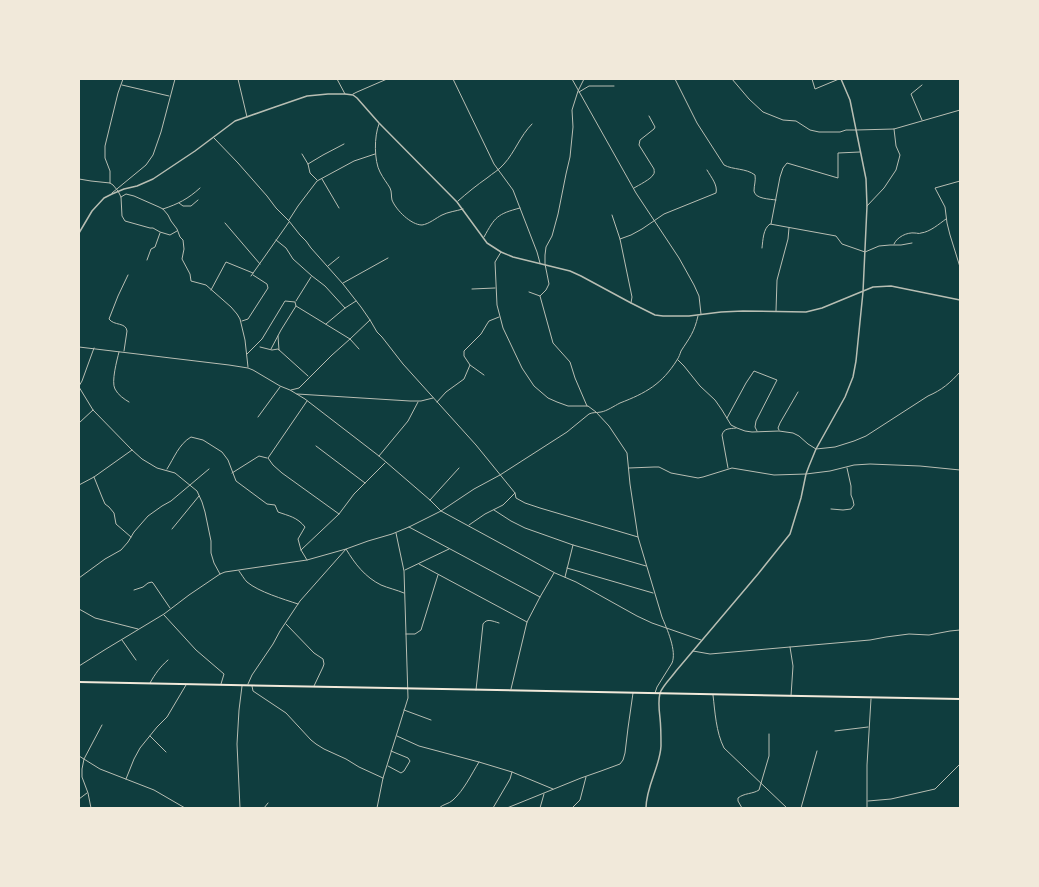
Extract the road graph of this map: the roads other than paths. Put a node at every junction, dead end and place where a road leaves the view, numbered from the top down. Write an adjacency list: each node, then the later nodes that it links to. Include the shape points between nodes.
1 (123, 79): 13 (street)
2 (175, 79): 19 (street)
3 (238, 79): 22 (street)
4 (337, 79): 17 (street)
5 (387, 79): 18 (street)
6 (453, 79): 34 (street)
7 (572, 79): 16 (street)
8 (584, 79): 16 (street)
9 (675, 79): 48 (street, via 697,123 724,165 752,172 756,179 756,195)
10 (732, 79): 27 (street, via 763,112 819,132)
11 (812, 79): 12 (street, via 815,88)
12 (840, 79): 27 (street, via 850,100)
13 (121, 85): 19 (street); 40 (street, via 105,146)
14 (922, 85): 23 (street, via 911,94)
15 (614, 86): 16 (street, via 589,86)
16 (579, 92): 42 (street); 79 (street, via 572,110 570,157 558,214 546,248)
17 (345, 94): 18 (street); 22 (street, via 307,96)
18 (353, 95): 24 (street)
19 (170, 96): 43 (street, via 152,155 146,165)
20 (960, 110): 23 (street)
21 (649, 116): 42 (street, via 655,127 640,140 639,145 654,173)
22 (247, 117): 28 (street, via 235,121)
23 (923, 121): 26 (street)
24 (379, 123): 31 (street); 49 (street)
25 (532, 124): 34 (street)
26 (894, 129): 27 (street); 51 (street, via 900,156 896,170)
27 (856, 130): 30 (street)
28 (213, 137): 44 (street, via 153,179); 58 (street)
29 (344, 144): 33 (street)
30 (861, 152): 48 (street, via 838,153 838,178 787,163 780,177); 51 (street, via 866,178)
31 (376, 153): 37 (street); 55 (street, via 379,171 390,188 394,203 407,219 422,225)
32 (302, 154): 33 (street)
33 (308, 164): 38 (street, via 310,173)
34 (498, 170): 49 (street); 53 (street, via 513,190)
35 (707, 170): 59 (street, via 716,187 716,193 664,214)
36 (79, 179): 40 (street)
37 (321, 179): 38 (street); 52 (street)
38 (317, 181): 58 (street)
39 (960, 182): 57 (street, via 935,188 946,207)
40 (110, 183): 43 (street)
41 (200, 188): 50 (street)
42 (633, 188): 59 (street)
43 (116, 189): 44 (street); 45 (street)
44 (118, 191): 45 (street); 46 (street)
45 (112, 194): 65 (street, via 99,202)
46 (121, 197): 54 (street, via 126,194 134,196); 64 (street, via 122,216 125,221)
47 (198, 200): 50 (street, via 191,206 182,206)
48 (776, 200): 61 (street)
49 (457, 202): 55 (street)
50 (179, 203): 54 (street)
51 (867, 206): 73 (street)
52 (339, 208)
53 (520, 208): 66 (street, via 497,217); 77 (street)
54 (162, 209): 63 (street)
55 (463, 209): 66 (street)
56 (612, 215): 67 (street)
57 (947, 218): 70 (street, via 930,230 904,235 896,240); 81 (street)
58 (289, 221): 68 (street); 80 (street)
59 (654, 221): 67 (street, via 632,235); 99 (street, via 694,284 699,296)
60 (225, 223): 78 (street)
61 (771, 224): 62 (street); 71 (street, via 767,225 764,232)
62 (790, 227): 73 (street, via 836,236 842,244); 98 (street, via 777,280)
63 (177, 230): 64 (street, via 170,235); 88 (street, via 183,240 182,259 191,281)
64 (160, 232): 76 (street)
65 (79, 233)
66 (483, 238): 72 (street)
67 (620, 239): 95 (street, via 632,297)
68 (276, 240): 78 (street); 84 (street)
69 (912, 243): 70 (street)
70 (894, 245): 73 (street, via 879,246)
71 (762, 248)
72 (500, 252): 77 (street); 86 (street, via 495,262)
73 (865, 252): 90 (street)
74 (339, 257): 80 (street)
75 (388, 258): 85 (street)
76 (148, 260)
77 (540, 263): 79 (street)
78 (260, 264): 83 (street)
79 (545, 264): 91 (street, via 549,284); 95 (street, via 575,273)
80 (328, 267): 85 (street)
81 (960, 267)
82 (128, 275): 114 (street, via 109,319 127,328)
83 (252, 275): 88 (street, via 226,262); 103 (street, via 267,284 268,288 248,319)
84 (312, 276): 94 (street); 97 (street)
85 (342, 284): 92 (street)
86 (496, 288): 87 (street); 101 (street)
87 (472, 289)
88 (211, 290): 103 (street, via 231,307)
89 (529, 292): 91 (street)
90 (863, 292): 93 (street, via 873,287 891,286); 98 (street, via 806,312); 142 (street, via 853,377)
91 (540, 296): 132 (street, via 554,343 571,364)
92 (356, 300): 97 (street); 102 (street)
93 (960, 300)
94 (295, 302): 96 (street); 115 (street, via 284,301 262,339)
95 (631, 303): 100 (street, via 663,316)
96 (296, 306): 104 (street); 105 (street)
97 (345, 308): 104 (street)
98 (776, 312): 99 (street)
99 (701, 314): 100 (street)
100 (698, 315): 116 (street, via 695,329)
101 (500, 317): 117 (street, via 489,321 478,338 464,351 464,356); 132 (street, via 522,368 540,391 559,403)
102 (370, 320): 106 (street); 127 (street, via 377,332)
103 (241, 322): 115 (street)
104 (325, 324): 106 (street)
105 (278, 335): 110 (street); 112 (street)
106 (350, 339): 111 (street); 121 (street)
107 (79, 347): 109 (street)
108 (260, 347): 110 (street)
109 (94, 348): 113 (street); 123 (street)
110 (271, 349): 112 (street)
111 (359, 349)
112 (279, 350): 121 (street)
113 (119, 351): 114 (street); 130 (street, via 115,389)
114 (124, 351): 118 (street)
115 (247, 354): 118 (street)
116 (677, 359): 134 (street, via 652,388); 136 (street, via 715,400)
117 (470, 364): 120 (street); 131 (street, via 464,378)
118 (248, 368): 122 (street)
119 (960, 372): 142 (street, via 939,391 866,436 835,447)
120 (484, 375)
121 (309, 377): 124 (street, via 298,388)
122 (280, 386): 124 (street); 135 (street)
123 (79, 387): 133 (street)
124 (290, 390): 126 (street)
125 (798, 392): 140 (street, via 780,423)
126 (297, 394): 128 (street); 129 (street)
127 (434, 398): 129 (street); 131 (street)
128 (307, 401): 144 (street); 145 (street)
129 (418, 401): 144 (street, via 408,421)
130 (129, 402)
131 (437, 402): 156 (street)
132 (588, 406): 134 (street)
133 (93, 410): 137 (street); 143 (street)
134 (596, 412): 149 (street, via 627,452); 156 (street, via 589,414 567,432)
135 (258, 417)
136 (727, 418): 138 (street); 139 (street, via 754,371 777,380 756,421 755,427)
137 (79, 423)
138 (736, 428): 139 (street); 150 (street, via 727,429 722,435)
139 (758, 431): 140 (street)
140 (779, 431): 142 (street, via 793,433)
141 (316, 446): 158 (street)
142 (816, 449): 155 (street)
143 (132, 450): 152 (street, via 157,468); 157 (street)
144 (379, 456): 146 (street)
145 (268, 458): 154 (street, via 259,456); 167 (street, via 282,473)
146 (386, 463): 158 (street); 163 (street)
147 (847, 467): 153 (street, via 870,464); 155 (street); 164 (street, via 854,505 851,509)
148 (459, 468): 163 (street)
149 (629, 468): 150 (street, via 654,466 698,478); 173 (street)
150 (728, 468): 155 (street, via 774,475)
151 (210, 469): 160 (street)
152 (167, 470): 154 (street, via 178,450 191,437 203,440 222,452); 160 (street)
153 (960, 470)
154 (232, 473): 177 (street, via 236,481 267,504 275,505 278,512 297,518 303,524 305,527 298,539)
155 (806, 474): 205 (street, via 790,534)
156 (500, 475): 161 (street); 166 (street)
157 (94, 477): 159 (street); 172 (street, via 105,504 114,513 116,524)
158 (365, 483): 167 (street)
159 (79, 485)
160 (190, 485): 162 (street); 172 (street, via 148,516)
161 (515, 493): 165 (street); 173 (street, via 516,498 525,503)
162 (200, 496): 170 (street); 185 (street, via 208,525 211,553)
163 (430, 500): 166 (street)
164 (831, 509)
165 (494, 510): 168 (street); 174 (street, via 525,528)
166 (441, 511): 168 (street); 169 (street)
167 (339, 514): 177 (street)
168 (468, 525): 184 (street)
169 (409, 527): 171 (street); 176 (street)
170 (172, 529)
171 (396, 532): 175 (street); 183 (street)
172 (131, 537): 188 (street, via 121,550)
173 (638, 537): 180 (street)
174 (573, 545): 180 (street); 181 (street)
175 (346, 549): 178 (street); 190 (street, via 357,566 370,579); 193 (street)
176 (449, 549): 179 (street); 192 (street)
177 (301, 550): 178 (street)
178 (307, 560): 182 (street)
179 (419, 564): 183 (street); 186 (street)
180 (646, 566): 191 (street)
181 (567, 568): 187 (street); 191 (street)
182 (239, 571): 185 (street); 193 (street, via 247,581 266,593)
183 (404, 571): 190 (street)
184 (554, 573): 187 (street); 192 (street)
185 (220, 574): 195 (street)
186 (438, 575): 197 (street); 203 (street, via 421,630 415,634)
187 (564, 577): 200 (street, via 637,616)
188 (79, 578)
189 (134, 590): 195 (street, via 152,582)
190 (405, 593): 203 (street)
191 (654, 593): 200 (street)
192 (540, 597): 197 (street)
193 (298, 604): 199 (street)
194 (79, 609): 201 (street, via 95,618)
195 (170, 609): 196 (street)
196 (164, 614): 201 (street); 214 (street, via 196,650 224,674)
197 (527, 622): 221 (street)
198 (498, 623): 220 (street, via 489,620 483,624)
199 (285, 624): 216 (street); 218 (street, via 323,659 324,664)
200 (667, 628): 205 (street); 223 (street, via 674,659)
201 (138, 629): 204 (street)
202 (960, 630): 206 (street)
203 (406, 634): 219 (street)
204 (122, 640): 208 (street); 210 (street)
205 (701, 640): 207 (street)
206 (790, 647): 207 (street, via 710,654); 226 (street, via 793,666)
207 (692, 651): 224 (street)
208 (136, 660)
209 (168, 660): 212 (street, via 156,672)
210 (79, 666)
211 (79, 682): 212 (main road)
212 (150, 684): 213 (main road)
213 (186, 685): 214 (main road); 235 (street, via 167,717)
214 (221, 685): 215 (main road)
215 (242, 685): 216 (main road); 258 (street, via 237,744)
216 (247, 685): 217 (main road)
217 (252, 686): 218 (main road); 247 (street, via 253,690 286,713 316,744)
218 (314, 686): 219 (main road)
219 (408, 688): 220 (main road); 229 (street)
220 (476, 690): 221 (main road)
221 (511, 691): 222 (main road)
222 (633, 693): 223 (main road); 246 (street, via 623,760 620,764)
223 (655, 693): 224 (main road)
224 (660, 693): 225 (main road); 266 (street, via 661,747 648,791)
225 (713, 695): 226 (main road); 249 (street, via 719,734 724,748)
226 (791, 696): 227 (main road)
227 (871, 697): 228 (main road); 232 (street)
228 (960, 699)
229 (404, 710): 230 (street); 236 (street)
230 (431, 720)
231 (102, 725): 241 (street)
232 (869, 727): 233 (street); 254 (street)
233 (835, 731)
234 (769, 734): 249 (street, via 768,756)
235 (150, 736): 239 (street); 248 (street, via 140,748)
236 (397, 736): 237 (street); 242 (street, via 419,746)
237 (392, 751): 244 (street); 244 (street, via 410,761 401,773)
238 (817, 751): 269 (street)
239 (166, 752)
240 (79, 756): 241 (street)
241 (84, 759): 248 (street, via 100,769); 251 (street, via 82,777)
242 (479, 762): 245 (street); 261 (street, via 459,795)
243 (960, 764): 254 (street, via 936,789 891,799)
244 (387, 765): 247 (street)
245 (512, 772): 250 (street); 262 (street)
246 (586, 777): 250 (street); 265 (street, via 580,800)
247 (383, 778): 260 (street)
248 (126, 779): 257 (street, via 154,790)
249 (762, 784): 267 (street, via 756,792 738,798); 268 (street)
250 (553, 789): 252 (street)
251 (88, 793): 253 (street); 256 (street)
252 (544, 793): 263 (street); 264 (street)
253 (79, 799)
254 (867, 801): 270 (street)
255 (268, 803): 259 (street)
256 (91, 808)
257 (185, 808)
258 (240, 808)
259 (264, 808)
260 (377, 808)
261 (439, 808)
262 (493, 808)
263 (508, 808)
264 (540, 808)
265 (572, 808)
266 (646, 808)
267 (742, 808)
268 (787, 808)
269 (801, 808)
270 (867, 808)

